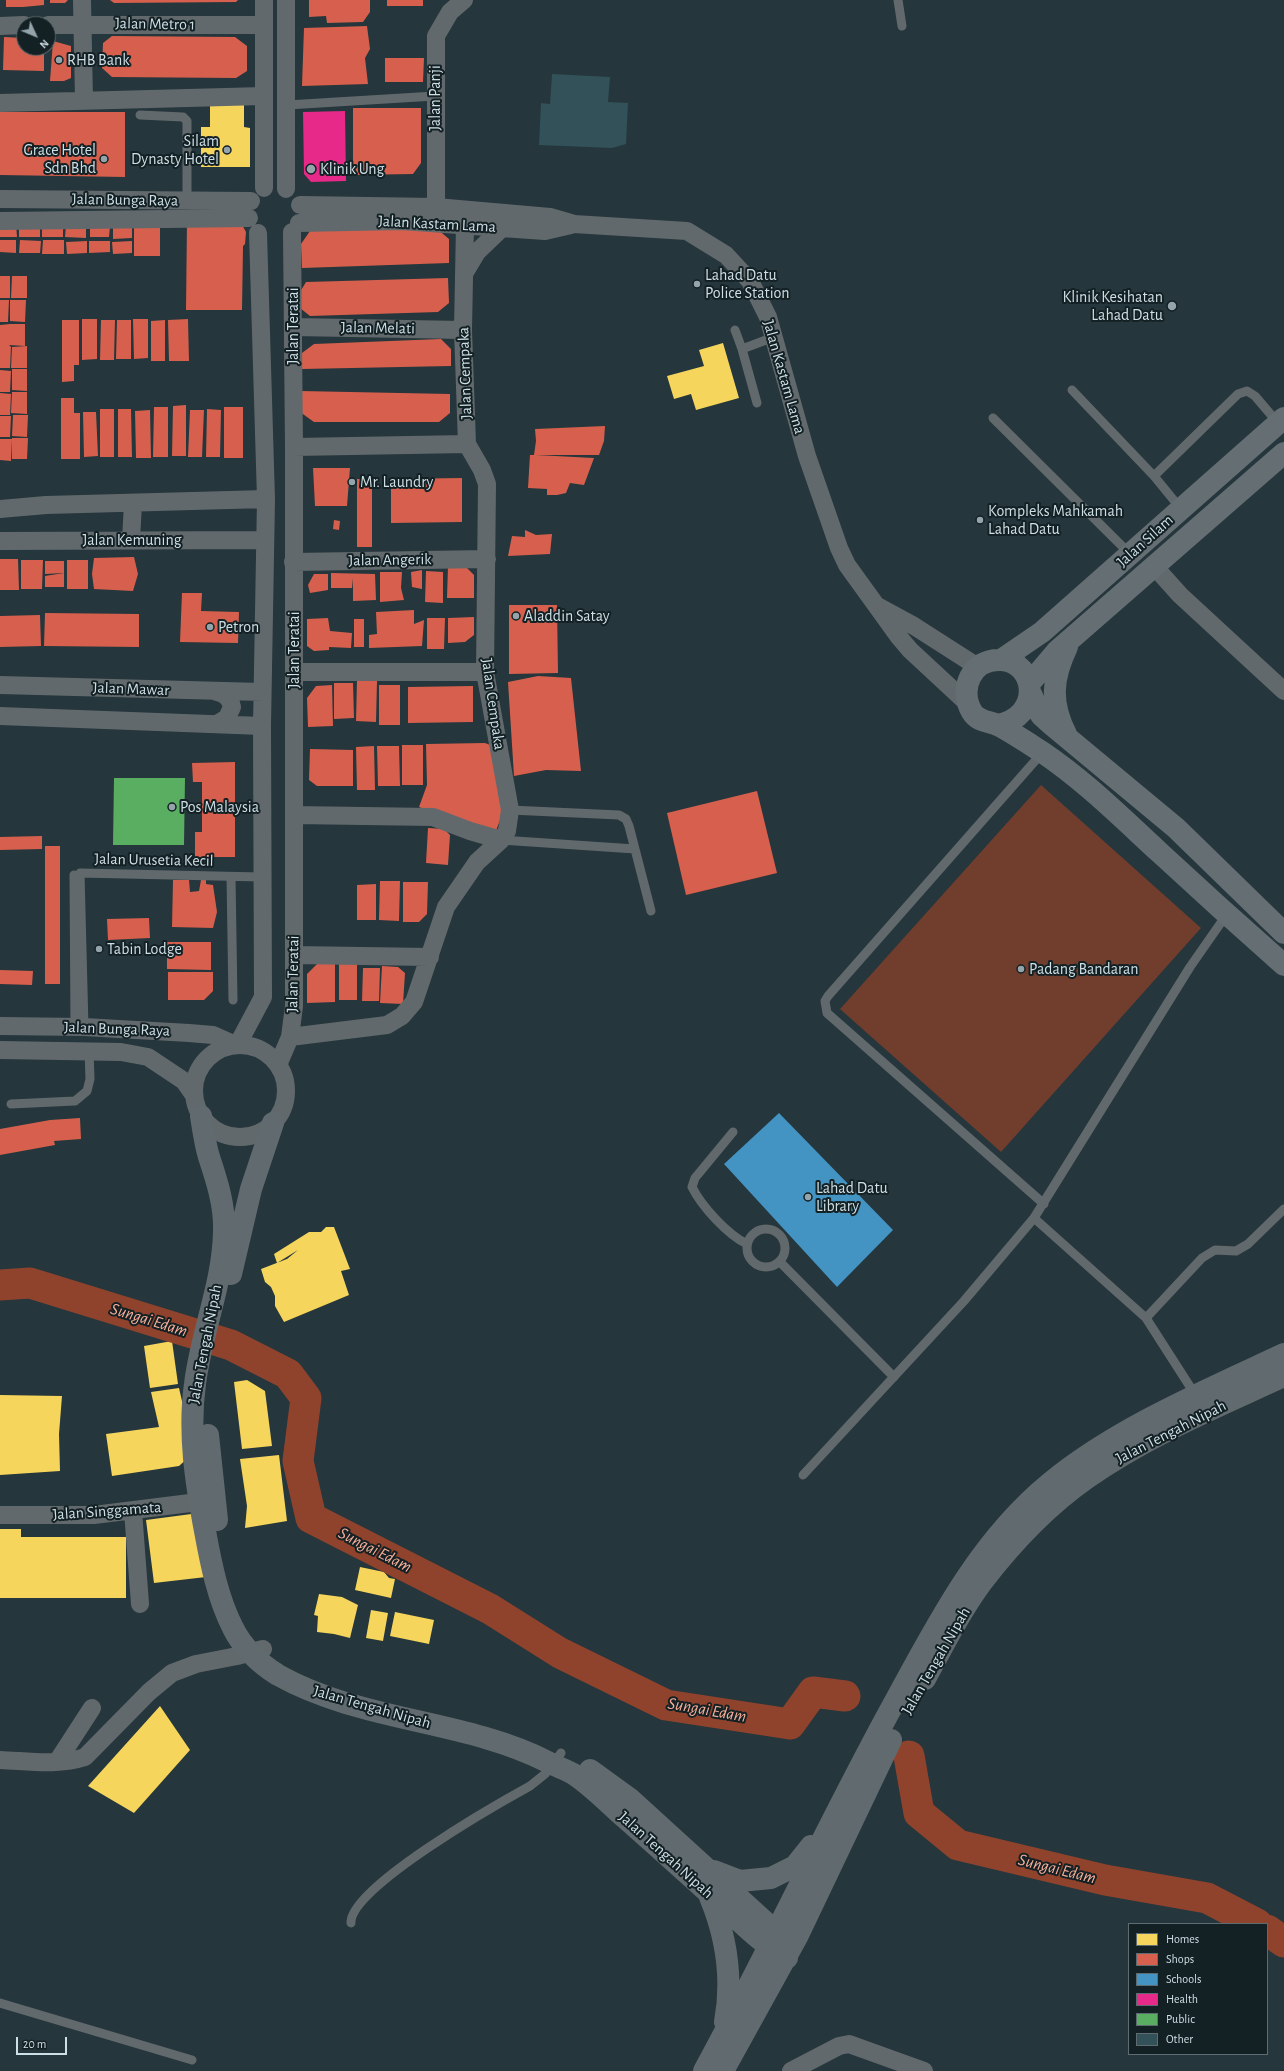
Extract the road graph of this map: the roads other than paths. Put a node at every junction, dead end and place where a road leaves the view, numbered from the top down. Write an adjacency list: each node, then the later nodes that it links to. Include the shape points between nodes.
1 (82, 0): 7 (street)
2 (264, 0): 9 (street)
3 (286, 0): 16 (street)
4 (464, 0): 13 (street, Jalan Panji, via 450,12 436,36)
5 (898, 0): 11 (lane)
6 (56, 24): 7 (street, Jalan Metro 1)
7 (82, 24): 9 (street, Jalan Metro 1); 14 (street)
8 (16, 25): 10 (street)
9 (263, 25): 12 (street)
10 (0, 26)
11 (902, 26)
12 (263, 96): 14 (street); 18 (street)
13 (435, 96): 16 (lane); 22 (street, Jalan Panji)
14 (84, 100): 15 (street)
15 (0, 103)
16 (287, 105): 19 (street)
17 (140, 115): 21 (lane, via 183,117 187,121)
18 (264, 188): 19 (street, via 271,186); 23 (street, via 259,192)
19 (286, 189): 24 (street, via 292,193)
20 (0, 199): 21 (street, Jalan Bunga Raya)
21 (187, 201): 23 (street, Jalan Bunga Raya)
22 (436, 206): 24 (street, Jalan Kastam Lama); 27 (street, Jalan Kastam Lama, via 550,217)
23 (253, 218): 24 (street, via 266,238 275,239); 25 (street, Jalan Bunga Raya); 43 (street, Jalan Teratai, via 264,388)
24 (297, 220): 26 (street, Jalan Kastam Lama); 30 (street, Jalan Teratai)
25 (0, 221)
26 (465, 224): 28 (street, Jalan Kastam Lama); 29 (street, Jalan Cempaka)
27 (574, 224): 28 (street, Jalan Kastam Lama, via 545,231); 33 (street, Jalan Kastam Lama, via 687,231 726,255 750,282 768,317)
28 (503, 227): 29 (street, via 479,249)
29 (464, 274): 31 (street, Jalan Cempaka)
30 (294, 327): 31 (street, Jalan Melati); 40 (street, Jalan Teratai)
31 (463, 330): 39 (street, Jalan Cempaka)
32 (735, 330): 34 (lane)
33 (774, 337): 34 (lane); 54 (street, Jalan Kastam Lama, via 807,456 839,548 847,565)
34 (742, 349): 36 (lane)
35 (1072, 390): 42 (lane)
36 (757, 403)
37 (994, 418): 50 (lane)
38 (1281, 420): 42 (lane, via 1255,396 1246,391 1238,394); 46 (highway, Jalan Silam)
39 (467, 444): 40 (street); 51 (street, Jalan Cempaka, via 487,484)
40 (294, 448): 52 (street, Jalan Teratai)
41 (1284, 454): 53 (highway, Jalan Silam)
42 (1154, 476): 46 (lane)
43 (266, 499): 44 (street); 48 (street, Jalan Teratai)
44 (133, 503): 45 (street); 47 (street)
45 (0, 508)
46 (1181, 509): 50 (highway, Jalan Silam)
47 (131, 540): 48 (street, Jalan Kemuning); 49 (street, Jalan Kemuning)
48 (264, 540): 64 (street, Jalan Teratai)
49 (0, 541)
50 (1130, 554): 56 (highway, Jalan Silam, via 1042,632)
51 (487, 558): 52 (street, Jalan Angerik); 59 (street, Jalan Cempaka)
52 (293, 562): 58 (street, Jalan Teratai)
53 (1154, 566): 55 (highway, Jalan Silam); 63 (street, via 1180,595)
54 (876, 606): 57 (street, via 910,623); 65 (street, Jalan Kastam Lama, via 910,650)
55 (1076, 635): 61 (highway, Jalan Silam, via 1057,651); 70 (highway, via 1067,648 1054,683 1055,706)
56 (1001, 660): 57 (highway, via 989,661); 61 (highway, via 1019,667)
57 (978, 666): 65 (highway, via 970,676 965,689)
58 (294, 672): 59 (street); 73 (street, Jalan Teratai)
59 (485, 672): 72 (street, Jalan Cempaka)
60 (0, 685): 62 (street, Jalan Mawar)
61 (1030, 688): 68 (highway, via 1028,705 1021,715 1010,723); 70 (highway, via 1041,715)
62 (213, 691): 64 (street, Jalan Mawar); 67 (street, via 224,694 232,707 227,718)
63 (1284, 691)
64 (262, 692): 69 (street, Jalan Teratai)
65 (966, 702): 68 (highway, via 978,718)
66 (0, 716): 67 (street, Jalan Mawar)
67 (217, 724): 69 (street, Jalan Mawar)
68 (997, 725): 71 (highway)
69 (262, 726): 78 (street, Jalan Teratai)
70 (1069, 740): 81 (highway, via 1176,828)
71 (1042, 753): 80 (highway, via 1100,796); 98 (lane, via 825,1001 827,1013)
72 (510, 810): 74 (street, Jalan Cempaka, via 507,831); 75 (lane, via 619,815 626,819)
73 (294, 815): 74 (street, via 433,817 470,832); 82 (street, Jalan Teratai)
74 (501, 840): 75 (lane); 83 (street, Jalan Cempaka, via 477,862 446,907)
75 (635, 849): 79 (lane)
76 (74, 873): 87 (lane, Jalan Urusetia Kecil)
77 (231, 876): 78 (lane, Jalan Urusetia Kecil); 85 (lane); 87 (lane, Jalan Urusetia Kecil, via 80,873)
78 (261, 877): 89 (street, Jalan Teratai, via 263,997)
79 (651, 911)
80 (1227, 914): 84 (highway); 98 (lane, via 1190,967)
81 (1284, 933)
82 (294, 955): 83 (street); 88 (street, Jalan Teratai, via 294,1006)
83 (430, 957): 88 (street, Jalan Cempaka, via 414,1002 402,1016 387,1025)
84 (1284, 965)
85 (233, 1000)
86 (0, 1026): 87 (street, Jalan Bunga Raya)
87 (80, 1027): 89 (street, Jalan Bunga Raya, via 205,1034)
88 (290, 1037): 92 (street, Jalan Teratai)
89 (236, 1044): 92 (street, via 255,1047 268,1054); 93 (street, via 221,1048 205,1060 195,1078)
90 (0, 1050): 91 (street, Jalan Bunga Raya)
91 (89, 1050): 93 (street, Jalan Bunga Raya, via 148,1057 184,1081); 94 (lane, via 90,1079 87,1091 75,1101)
92 (278, 1065): 96 (street, via 286,1084 286,1095 284,1105)
93 (193, 1094): 95 (street)
94 (11, 1104)
95 (201, 1116): 96 (street, via 220,1133 231,1136 254,1135); 103 (main road, Jalan Tengah Nipah, via 208,1155 222,1203 224,1231)
96 (273, 1123): 103 (main road, Jalan Tengah Nipah)
97 (732, 1132): 101 (lane, via 695,1178 692,1187 733,1236)
98 (1044, 1204): 100 (lane)
99 (1284, 1209): 104 (lane, via 1248,1244 1236,1251 1215,1250 1202,1258)
100 (1034, 1218): 104 (lane); 107 (lane, via 964,1301)
101 (747, 1244): 102 (lane, via 747,1252 757,1265 773,1266); 102 (lane, via 755,1232 762,1229 776,1231 785,1242 784,1256)
102 (780, 1262): 107 (lane)
103 (219, 1297): 110 (main road, Jalan Tengah Nipah, via 203,1370 208,1448)
104 (1146, 1318): 108 (lane)
105 (1284, 1354): 108 (main road, Jalan Tengah Nipah)
106 (1284, 1376): 123 (main road, Jalan Tengah Nipah, via 1131,1449 1070,1491 1019,1538 982,1583 960,1616 894,1734)
107 (894, 1377): 109 (lane)
108 (1196, 1396): 119 (main road, Jalan Tengah Nipah, via 1080,1459 1047,1485 1008,1524 948,1604)
109 (803, 1475)
110 (207, 1501): 111 (street, Jalan Singgamata); 114 (main road, Jalan Tengah Nipah, via 237,1606)
111 (133, 1511): 112 (street, Jalan Singgamata, via 94,1515); 113 (street)
112 (0, 1515)
113 (140, 1604)
114 (257, 1651): 116 (main road, Jalan Tengah Nipah, via 275,1673 339,1702 466,1732); 118 (street, via 196,1664 172,1674 145,1696 85,1757 75,1761)
115 (92, 1708): 118 (street)
116 (556, 1759): 120 (main road, Jalan Tengah Nipah, via 580,1763 630,1799); 121 (main road, Jalan Tengah Nipah); 122 (lane, via 545,1774 530,1786 431,1845 390,1876 353,1913)
117 (0, 1760): 118 (street)
118 (57, 1762)
119 (832, 1819): 120 (main road, via 795,1866 771,1878 740,1881); 124 (main road, Jalan Tengah Nipah)
120 (703, 1867): 124 (main road, Jalan Tengah Nipah)
121 (708, 1892): 124 (main road, Jalan Tengah Nipah); 127 (main road, via 720,1922 728,1964 727,2008)
122 (351, 1923)
123 (797, 1937): 124 (main road); 125 (main road, Jalan Tengah Nipah)
124 (772, 1940): 125 (main road); 127 (main road, Jalan Tengah Nipah)
125 (786, 1958): 131 (main road, Jalan Tengah Nipah)
126 (0, 2003): 128 (lane)
127 (722, 2039): 130 (main road, Jalan Tengah Nipah)
128 (192, 2060)
129 (799, 2069): 132 (street, via 839,2046 849,2044)
130 (704, 2071)
131 (723, 2071)
132 (924, 2071)

